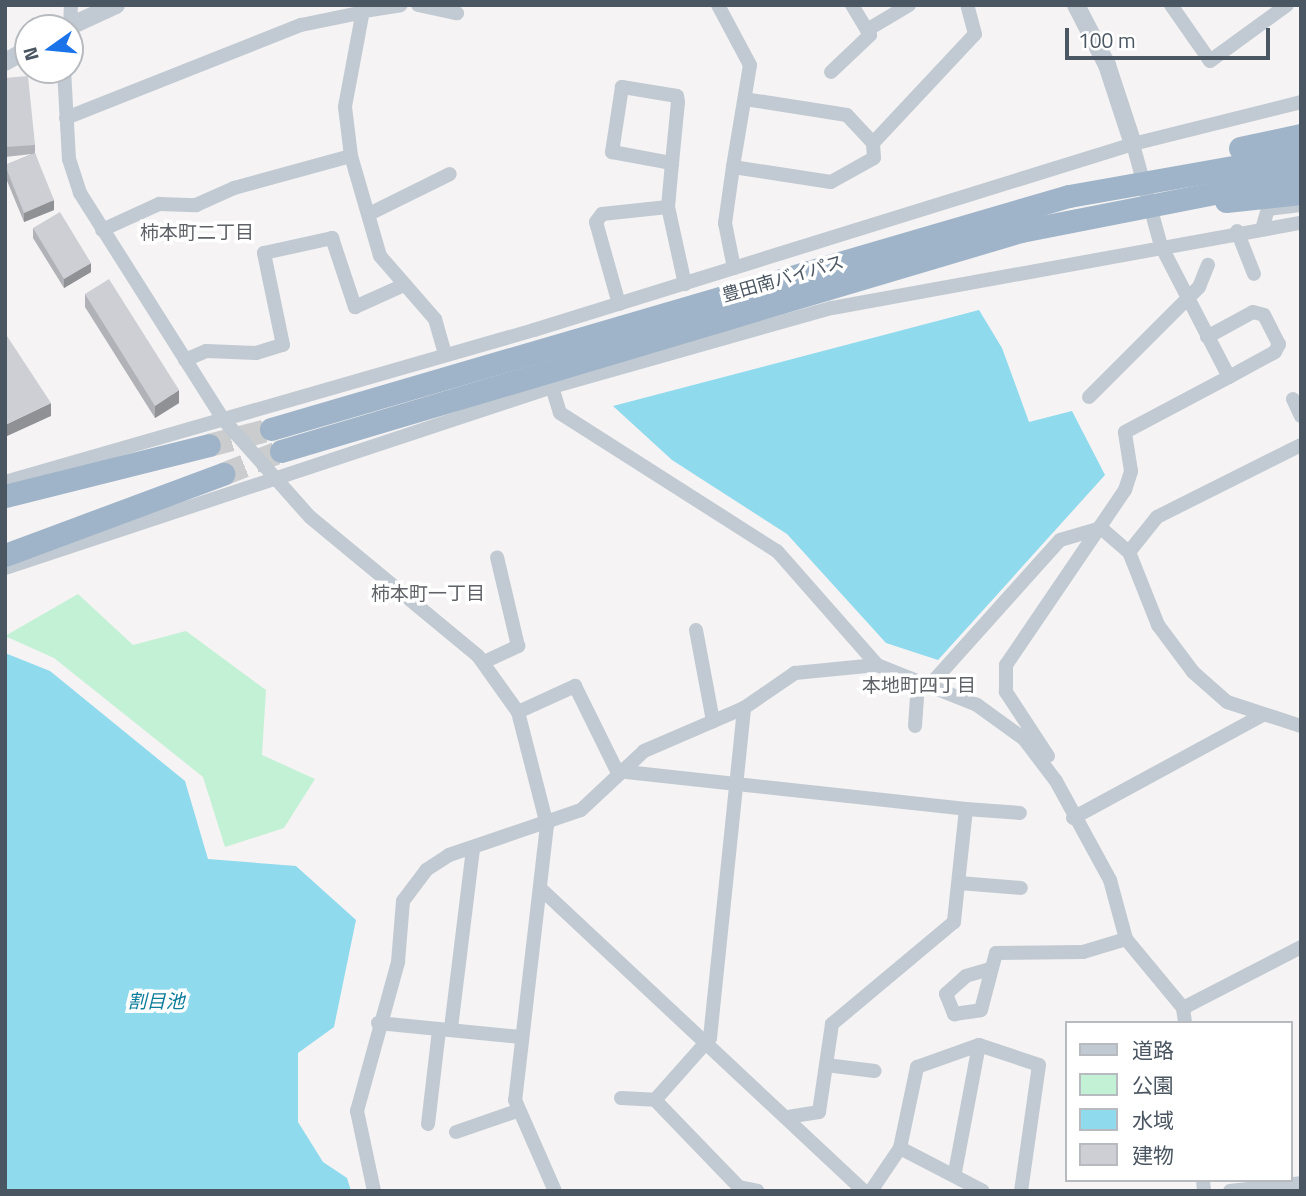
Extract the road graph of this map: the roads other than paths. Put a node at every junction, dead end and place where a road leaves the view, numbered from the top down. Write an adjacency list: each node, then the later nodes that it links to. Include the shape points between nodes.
1 (116, 5): 13 (street)
2 (401, 5): 11 (street)
3 (418, 5): 12 (street)
4 (718, 5): 17 (street, via 748,57)
5 (852, 5): 14 (street)
6 (909, 5): 14 (street)
7 (967, 5): 21 (street, via 975,34)
8 (1076, 5): 22 (street, via 1107,65)
9 (1287, 5): 10 (street, via 1210,61)
10 (1176, 8)
11 (364, 9): 19 (street, via 301,24); 24 (street, via 345,107)
12 (457, 13)
13 (84, 21)
14 (867, 30): 15 (street, via 870,35)
15 (831, 72)
16 (65, 84): 19 (street)
17 (745, 99): 21 (street, via 847,115); 26 (street)
18 (1301, 102): 22 (street)
19 (66, 118): 36 (street, via 69,159)
20 (1301, 135): 30 (highway, via 1160,165)
21 (873, 143): 26 (street, via 874,158 839,182)
22 (1133, 144): 39 (street); 41 (street)
23 (1301, 155): 30 (highway, 豊田南バイパス)
24 (351, 156): 33 (street); 36 (street, via 196,205 159,204)
25 (672, 163): 25 (street, via 677,96 622,87 612,152); 32 (street)
26 (733, 167): 41 (street, via 725,223)
27 (450, 174): 33 (street)
28 (1301, 176): 37 (highway, 豊田南バイパス)
29 (1301, 193): 37 (highway, via 1206,203 1041,237)
30 (1069, 196): 56 (highway, 豊田南バイパス)
31 (1301, 205): 35 (street, via 1268,209)
32 (668, 207): 43 (street); 46 (street, via 597,215)
33 (369, 214): 44 (street, via 380,256)
34 (1301, 223): 35 (street)
35 (1263, 226): 38 (street)
36 (102, 230): 49 (street)
37 (1021, 231): 59 (highway, 豊田南バイパス)
38 (1237, 231): 39 (street); 42 (street)
39 (1161, 246): 45 (street); 51 (street, via 843,305)
40 (1209, 265): 45 (street)
41 (734, 268): 43 (street)
42 (1254, 274)
43 (685, 284): 46 (street)
44 (404, 285): 48 (street, via 435,319); 49 (street, via 355,307 332,238 264,253 284,345 256,353 206,351)
45 (1185, 298): 47 (street); 52 (street)
46 (619, 304): 48 (street)
47 (1207, 337): 50 (street); 50 (street, via 1253,312 1264,314 1279,344 1275,352)
48 (445, 355): 55 (street)
49 (185, 360): 55 (street)
50 (1229, 377): 64 (street, via 1125,432 1130,471)
51 (552, 387): 61 (street); 71 (street, via 560,413 777,551)
52 (1089, 397)
53 (1293, 399): 54 (street)
54 (1301, 416)
55 (222, 418): 61 (street); 62 (street)
56 (271, 429)
57 (209, 445): 63 (highway)
58 (1301, 445): 65 (street, via 1157,517)
59 (281, 452)
60 (216, 475): 66 (highway)
61 (272, 477): 68 (street); 70 (street, via 310,517)
62 (5, 482)
63 (5, 496)
64 (1101, 528): 65 (street); 72 (street, via 1060,540); 80 (street, via 1005,672 1006,692 1056,768)
65 (1129, 552): 75 (street, via 1158,625 1193,672 1227,702)
66 (5, 555)
67 (497, 557): 70 (street, via 518,646)
68 (5, 568)
69 (696, 630): 76 (street)
70 (484, 662): 74 (street)
71 (877, 665): 72 (street); 73 (street, via 795,673)
72 (924, 685): 77 (street); 80 (street, via 1006,723)
73 (744, 708): 76 (street); 81 (street)
74 (519, 712): 79 (street, via 580,689); 85 (street)
75 (1261, 716): 78 (street); 84 (street)
76 (713, 720): 79 (street, via 644,751)
77 (915, 726)
78 (1301, 726)
79 (617, 771): 81 (street); 85 (street, via 592,802)
80 (1056, 781): 84 (street)
81 (739, 784): 82 (street); 97 (street)
82 (966, 808): 83 (street); 87 (street)
83 (1020, 813)
84 (1073, 818): 90 (street, via 1110,880)
85 (547, 825): 86 (street); 88 (street)
86 (473, 848): 94 (street, via 426,870 403,901 398,962); 95 (street)
87 (959, 883): 89 (street); 99 (street, via 954,922 832,1024)
88 (540, 888): 96 (street); 97 (street)
89 (1021, 888)
90 (1126, 939): 92 (street, via 1083,953 996,953); 93 (street)
91 (1301, 947): 93 (street)
92 (990, 969)
93 (1184, 1015)
94 (378, 1023): 95 (street); 110 (street, via 357,1111)
95 (445, 1029): 96 (street); 105 (street)
96 (521, 1037): 103 (street)
97 (708, 1045): 102 (street); 104 (street)
98 (979, 1045): 107 (street, via 917,1067); 108 (street); 116 (street, via 1039,1065)
99 (826, 1065): 100 (street); 104 (street, via 819,1112)
100 (876, 1071)
101 (621, 1098): 102 (street)
102 (655, 1100): 112 (street, via 740,1187)
103 (517, 1111): 106 (street); 111 (street)
104 (788, 1117): 113 (street)
105 (428, 1124)
106 (456, 1132)
107 (900, 1148): 108 (street); 114 (street)
108 (955, 1172): 115 (street)
109 (1301, 1183): 117 (street)
110 (374, 1191)
111 (555, 1191)
112 (758, 1191)
113 (864, 1191)
114 (871, 1191)
115 (983, 1191)
116 (1021, 1191)
117 (1230, 1191)

